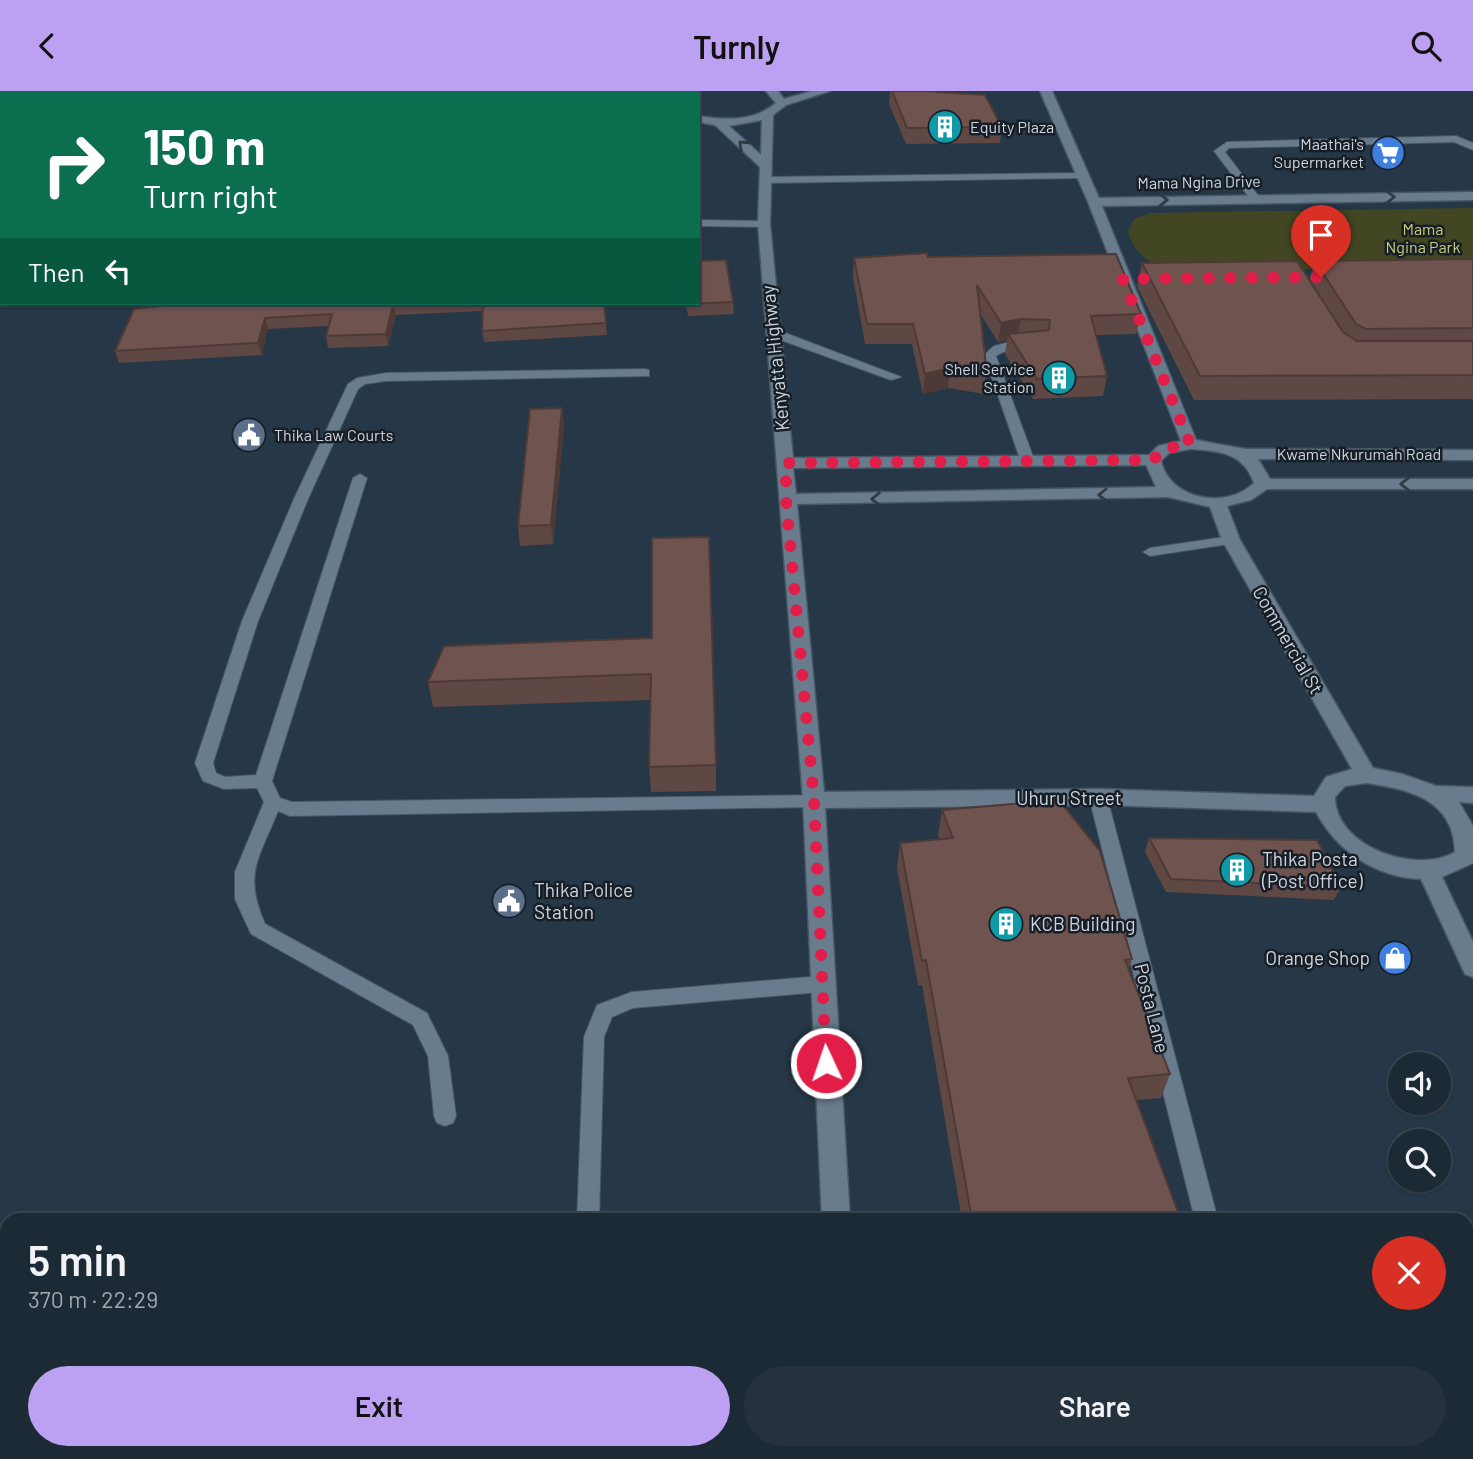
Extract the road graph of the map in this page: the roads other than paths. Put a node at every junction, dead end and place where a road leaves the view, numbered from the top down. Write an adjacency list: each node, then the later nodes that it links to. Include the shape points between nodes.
1 (772, 91): 4 (street)
2 (824, 91): 4 (street)
3 (1046, 91): 9 (street)
4 (782, 103): 5 (street)
5 (768, 116): 6 (street, via 746,122); 8 (street, Kenyatta Highway)
6 (706, 121): 8 (street, one-way to 6)
7 (1473, 146): 11 (lane, via 1456,139 1227,145 1219,151)
8 (767, 173): 9 (lane); 14 (street, Kenyatta Highway)
9 (1081, 176): 12 (street)
10 (1473, 196): 11 (street, Mama Ngina Drive, one-way to 10)
11 (1255, 198): 12 (street, Mama Ngina Drive, one-way to 11)
12 (1094, 202): 19 (street, via 1129,279)
13 (700, 223): 14 (lane)
14 (764, 224): 15 (street, Kenyatta Highway)
15 (771, 331): 18 (lane); 24 (street, Kenyatta Highway)
16 (1041, 344): 23 (lane, via 1006,345 989,355)
17 (645, 373): 34 (lane, via 386,377 353,387 250,621 204,763 209,777 224,783)
18 (895, 377)
19 (1190, 444): 20 (street, Kwame Nkurumah Road); 22 (street, via 1164,449)
20 (1245, 454): 21 (street, Kwame Nkurumah Road); 27 (street, via 1259,468)
21 (1473, 454)
22 (1153, 460): 23 (street); 28 (street, via 1155,473)
23 (1028, 462): 24 (street)
24 (786, 463): 29 (street, Kenyatta Highway)
25 (360, 478): 34 (lane)
26 (1473, 484): 27 (street, Kwame Nkurumah Road, one-way to 27)
27 (1263, 485): 30 (street, via 1256,494)
28 (1172, 492): 29 (street, one-way to 29); 30 (street)
29 (786, 499): 38 (street, Kenyatta Highway)
30 (1217, 501): 31 (street, Commercial St)
31 (1231, 540): 32 (lane); 33 (street, Commercial St)
32 (1150, 552)
33 (1366, 775): 35 (street, via 1397,779); 40 (street, via 1335,781 1328,786)
34 (263, 781): 39 (lane)
35 (1434, 794): 36 (street); 41 (street, via 1454,810 1464,828)
36 (1473, 795)
37 (1098, 797): 38 (street, Uhuru Street); 40 (street, Uhuru Street); 48 (lane, Posta Lane)
38 (814, 800): 39 (lane, via 290,809); 44 (street, Kenyatta Highway)
39 (273, 802): 45 (lane, via 244,872 245,899 258,929 420,1019 438,1056)
40 (1323, 804): 42 (street, via 1344,839 1390,865)
41 (1469, 856): 42 (street)
42 (1428, 871): 43 (street)
43 (1473, 967)
44 (821, 984): 46 (lane, via 632,1000 604,1011 594,1037); 47 (street, Kenyatta Highway)
45 (444, 1116)
46 (588, 1213)
47 (836, 1213)
48 (1205, 1213)

